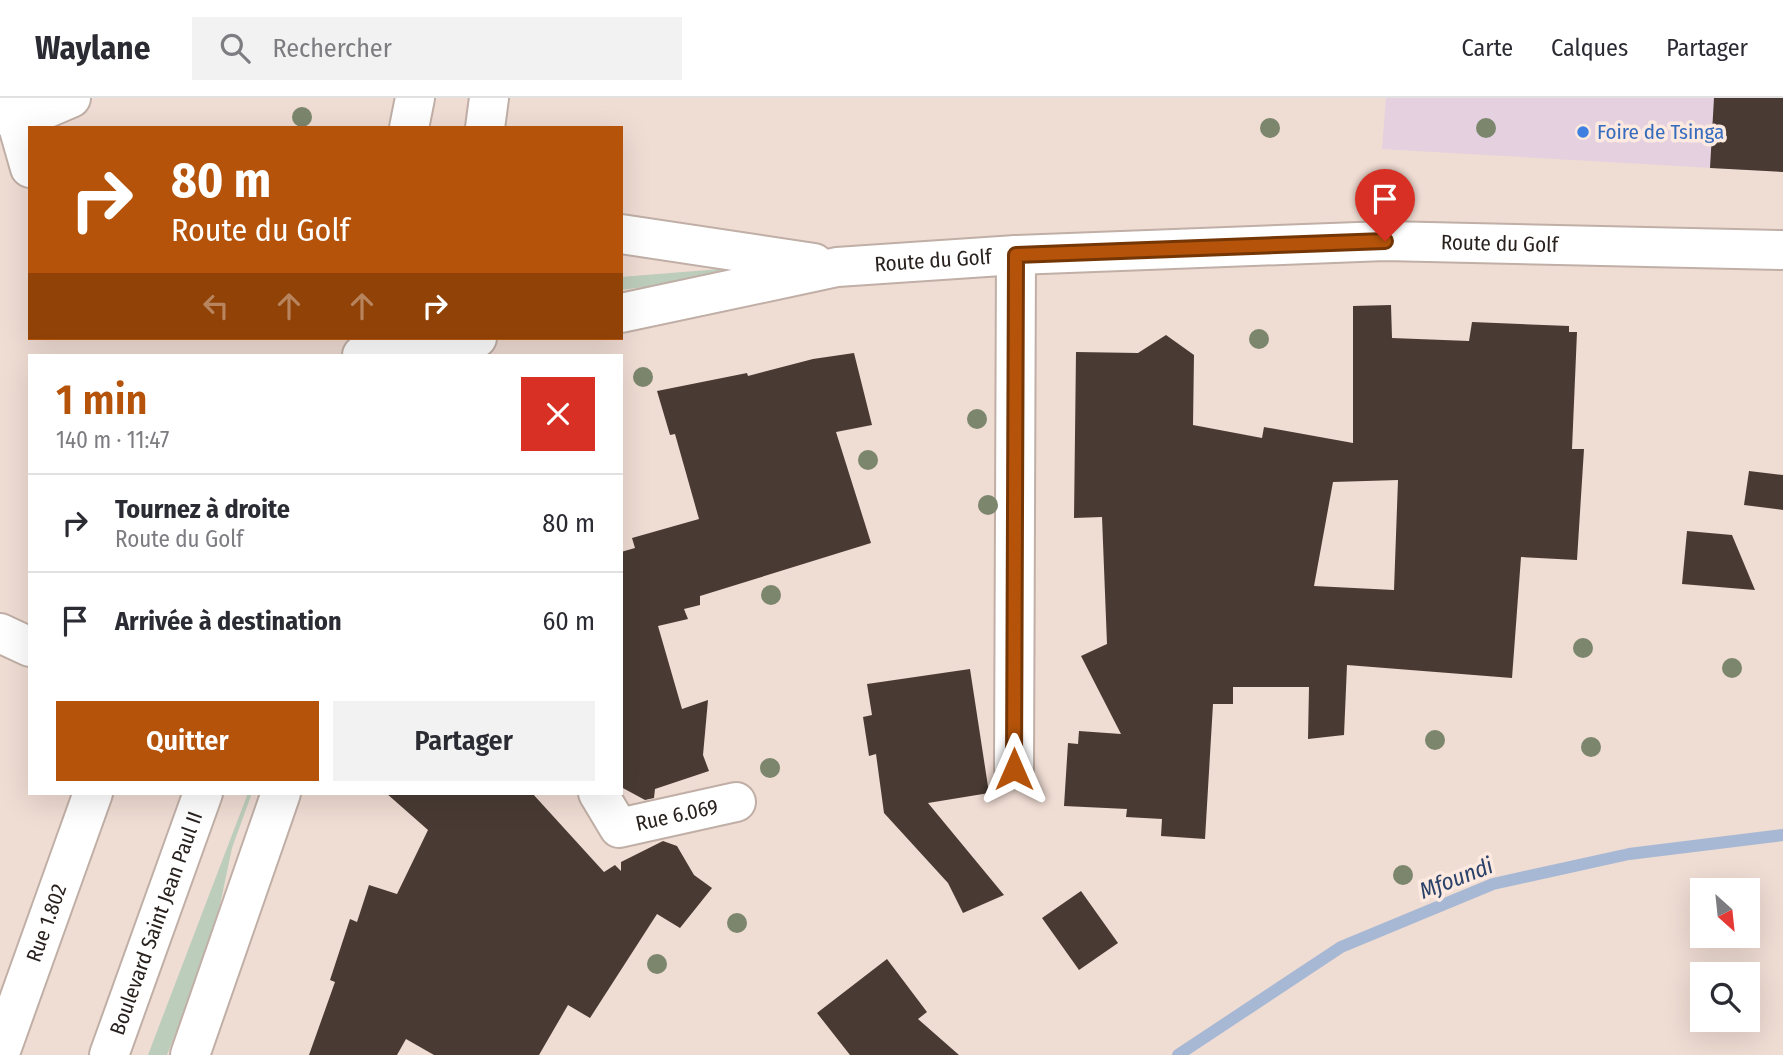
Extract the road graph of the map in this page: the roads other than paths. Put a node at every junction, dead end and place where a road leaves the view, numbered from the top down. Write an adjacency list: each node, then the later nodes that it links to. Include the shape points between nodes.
1 (71, 98): 4 (main road)
2 (415, 98): 5 (main road)
3 (489, 98): 6 (main road)
4 (13, 110): 7 (main road)
5 (409, 126)
6 (485, 126)
7 (28, 161)
8 (623, 234): 11 (main road, Route du Golf)
9 (1783, 250): 10 (main road, Route du Golf, via 1385,241)
10 (1016, 255): 11 (main road, Route du Golf); 18 (main road)
11 (837, 267): 12 (main road, Route du Golf)
12 (623, 313)
13 (469, 340): 14 (main road)
14 (428, 350): 15 (main road)
15 (375, 354)
16 (0, 633): 17 (main road)
17 (28, 646)
18 (1014, 769)
19 (92, 795): 24 (main road, Rue 1.802)
20 (202, 795): 26 (main road, Boulevard Saint Jean Paul II)
21 (280, 795): 27 (main road)
22 (599, 795): 23 (main road, Rue 6.069, via 618,828)
23 (736, 802)
24 (7, 1016): 25 (main road, Rue 1.802)
25 (0, 1053)
26 (108, 1055)
27 (191, 1055)

